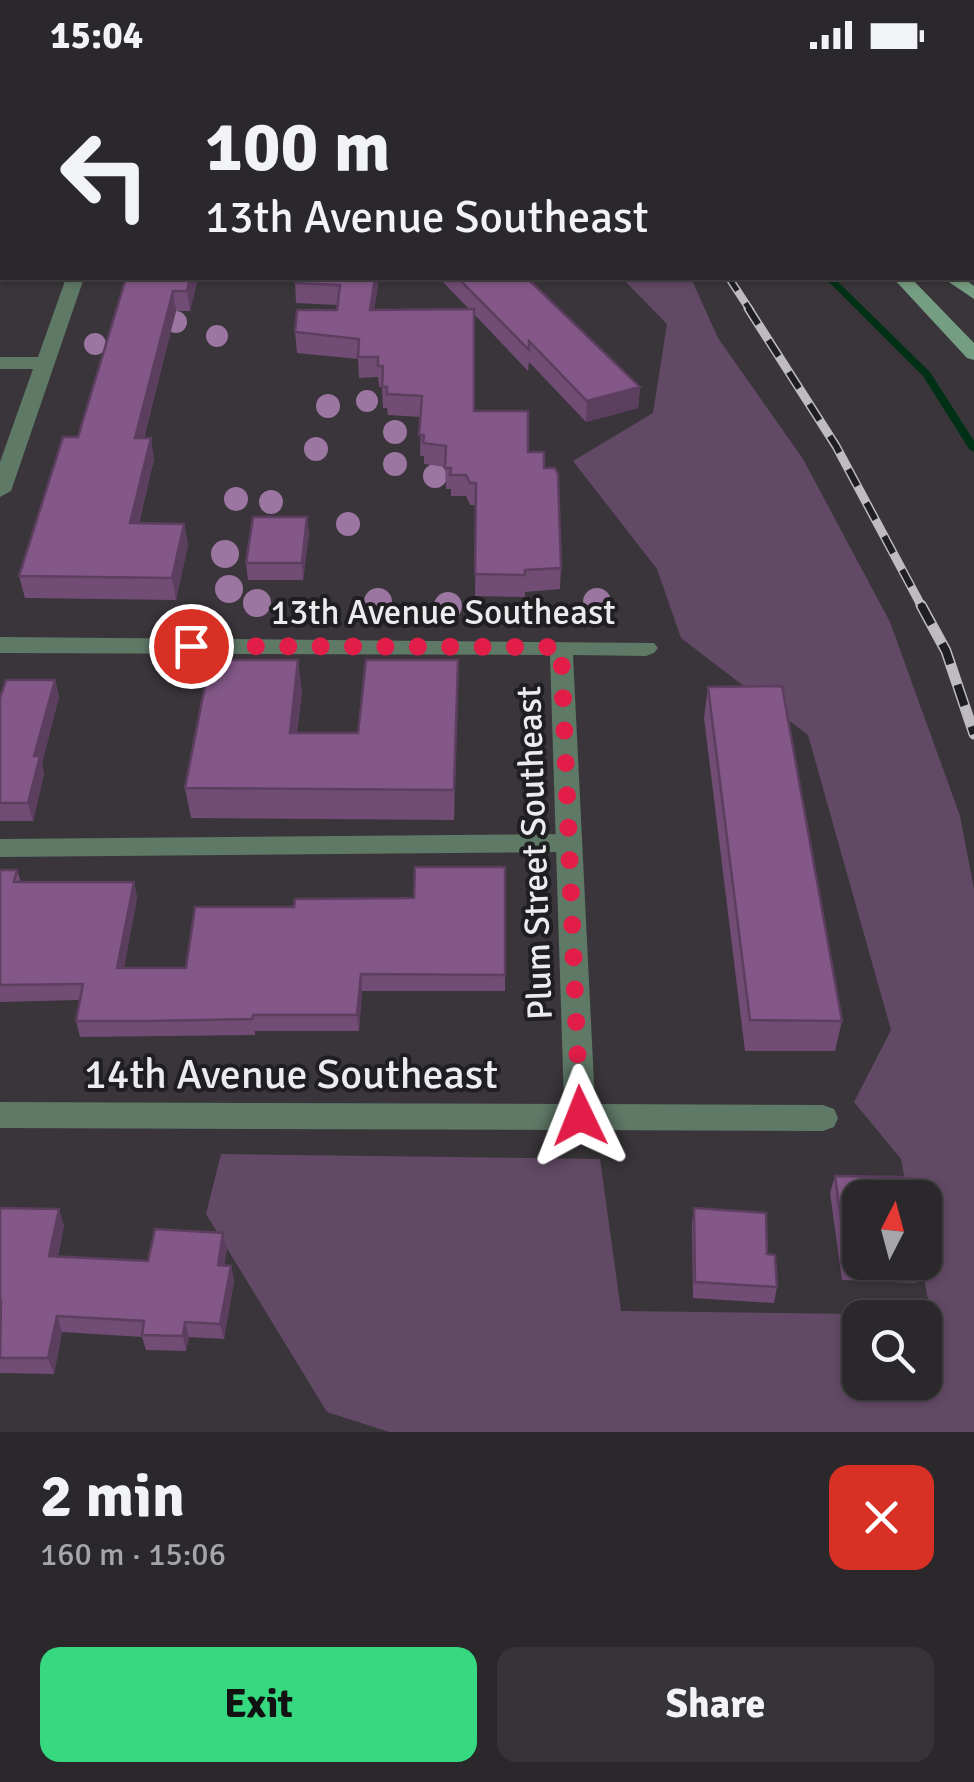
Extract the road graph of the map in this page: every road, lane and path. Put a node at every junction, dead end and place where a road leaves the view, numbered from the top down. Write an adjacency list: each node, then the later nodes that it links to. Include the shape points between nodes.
1 (75, 280): 5 (street)
2 (904, 280): 3 (main road)
3 (974, 354)
4 (0, 362): 5 (street)
5 (46, 363): 6 (street)
6 (0, 492)
7 (0, 645): 8 (street, 13th Avenue Southeast)
8 (561, 647): 9 (street, 13th Avenue Southeast); 10 (street, Plum Street Southeast)
9 (646, 648)
10 (569, 843): 11 (lane); 13 (street, Plum Street Southeast)
11 (0, 848)
12 (0, 1116): 13 (street, 14th Avenue Southeast)
13 (580, 1116): 14 (street, 14th Avenue Southeast)
14 (822, 1118)

